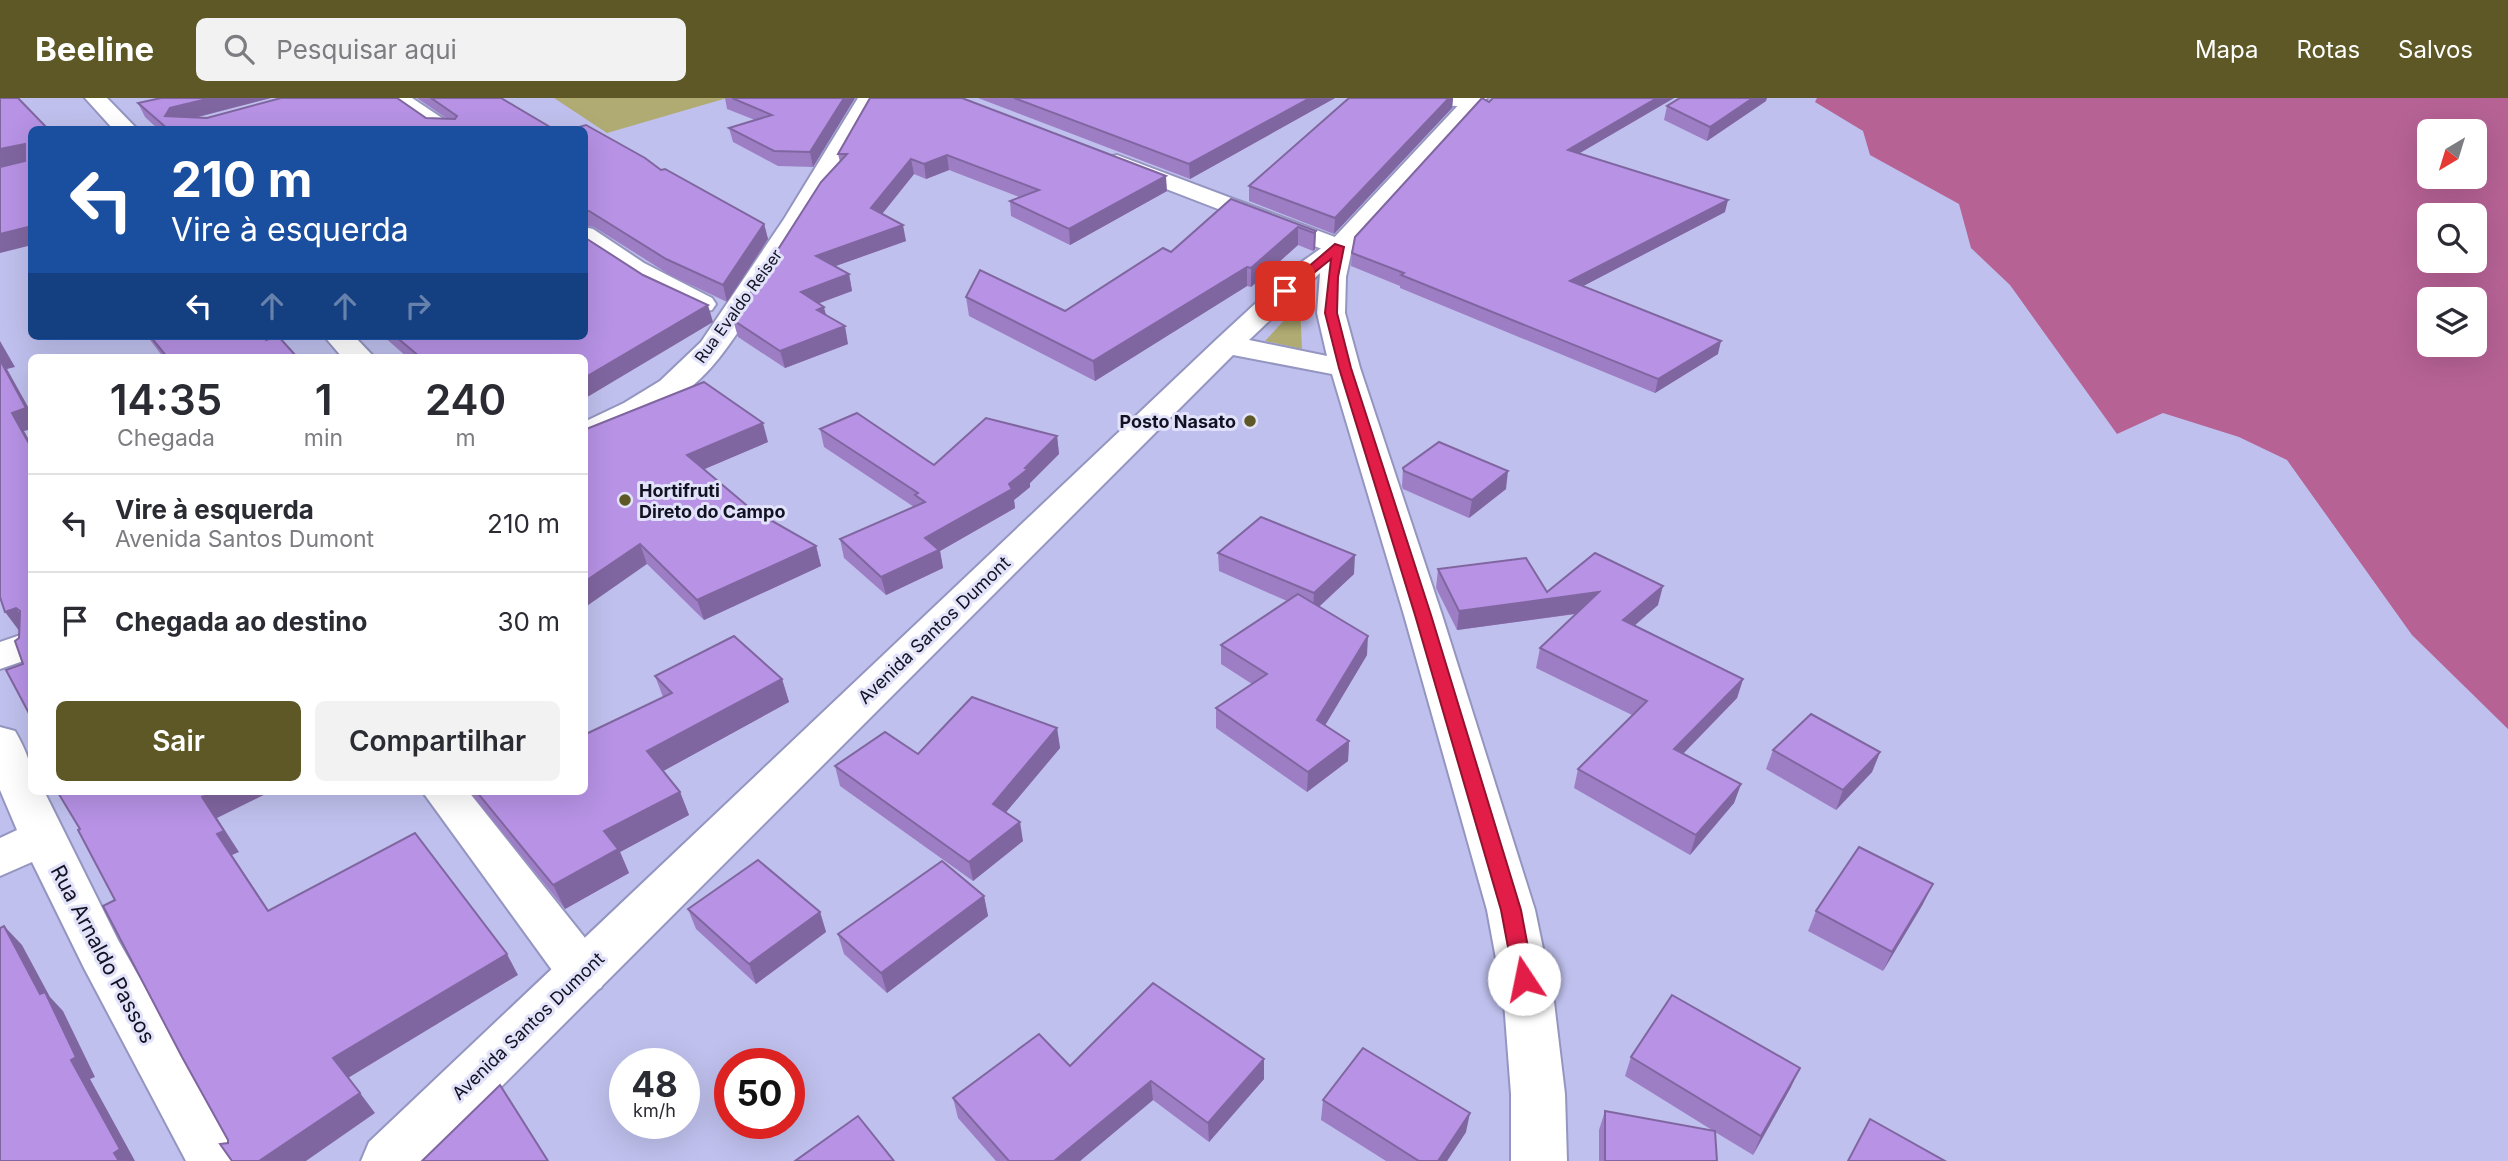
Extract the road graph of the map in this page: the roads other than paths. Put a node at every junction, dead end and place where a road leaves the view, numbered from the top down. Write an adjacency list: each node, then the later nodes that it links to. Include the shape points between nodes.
1 (96, 98): 6 (main road)
2 (397, 98): 7 (main road)
3 (868, 98): 11 (main road, Rua Evaldo Reiser, via 795,225)
4 (1420, 98): 5 (main road)
5 (1476, 99): 10 (main road, Avenida Santos Dumont)
6 (123, 126)
7 (442, 126)
8 (1094, 153): 10 (main road)
9 (588, 237): 11 (main road, via 659,283)
10 (1339, 247): 13 (main road, Avenida Santos Dumont, via 1305,272); 15 (main road, via 1331,313)
11 (733, 318): 16 (main road, Rua Evaldo Reiser, via 684,377 630,412)
12 (342, 340): 14 (main road)
13 (1227, 345): 15 (main road); 22 (main road, Avenida Santos Dumont)
14 (356, 354)
15 (1345, 368): 25 (main road, via 1511,910 1529,1002)
16 (588, 431)
17 (28, 646): 18 (main road)
18 (0, 656)
19 (0, 742): 21 (main road, Rua Arnaldo Passos)
20 (447, 795): 22 (main road)
21 (21, 847): 23 (main road, Rua Arnaldo Passos, via 101,954)
22 (583, 973): 24 (main road, Avenida Santos Dumont)
23 (216, 1161)
24 (388, 1161)
25 (1539, 1161)

